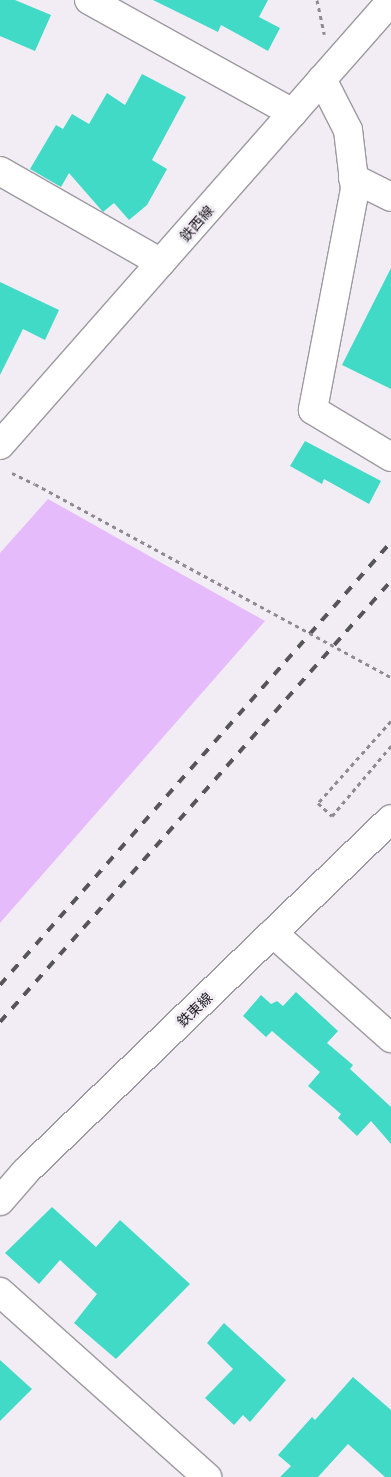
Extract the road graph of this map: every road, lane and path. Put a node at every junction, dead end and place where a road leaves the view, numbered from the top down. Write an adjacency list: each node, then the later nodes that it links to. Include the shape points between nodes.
1 (89, 0): 6 (street)
2 (317, 0): 4 (path)
3 (388, 10): 5 (street, 鉄西線)
4 (326, 44)
5 (322, 79): 6 (street, 鉄西線); 8 (street, via 348,130)
6 (293, 113): 10 (street, 鉄西線)
7 (0, 171): 10 (street)
8 (353, 178): 9 (street); 12 (street, via 355,189 313,410)
9 (391, 197)
10 (161, 263): 11 (street, 鉄西線)
11 (1, 443)
12 (391, 457)
13 (12, 472): 14 (path, bridge)
14 (391, 677)
15 (391, 721): 16 (path, via 318,802 332,816)
16 (391, 746)
17 (391, 819): 18 (street, 鉄東線)
18 (273, 933): 19 (street); 20 (street, 鉄東線, via 25,1172)
19 (391, 1038)
20 (0, 1201)
21 (0, 1292): 22 (street)
22 (207, 1477)

